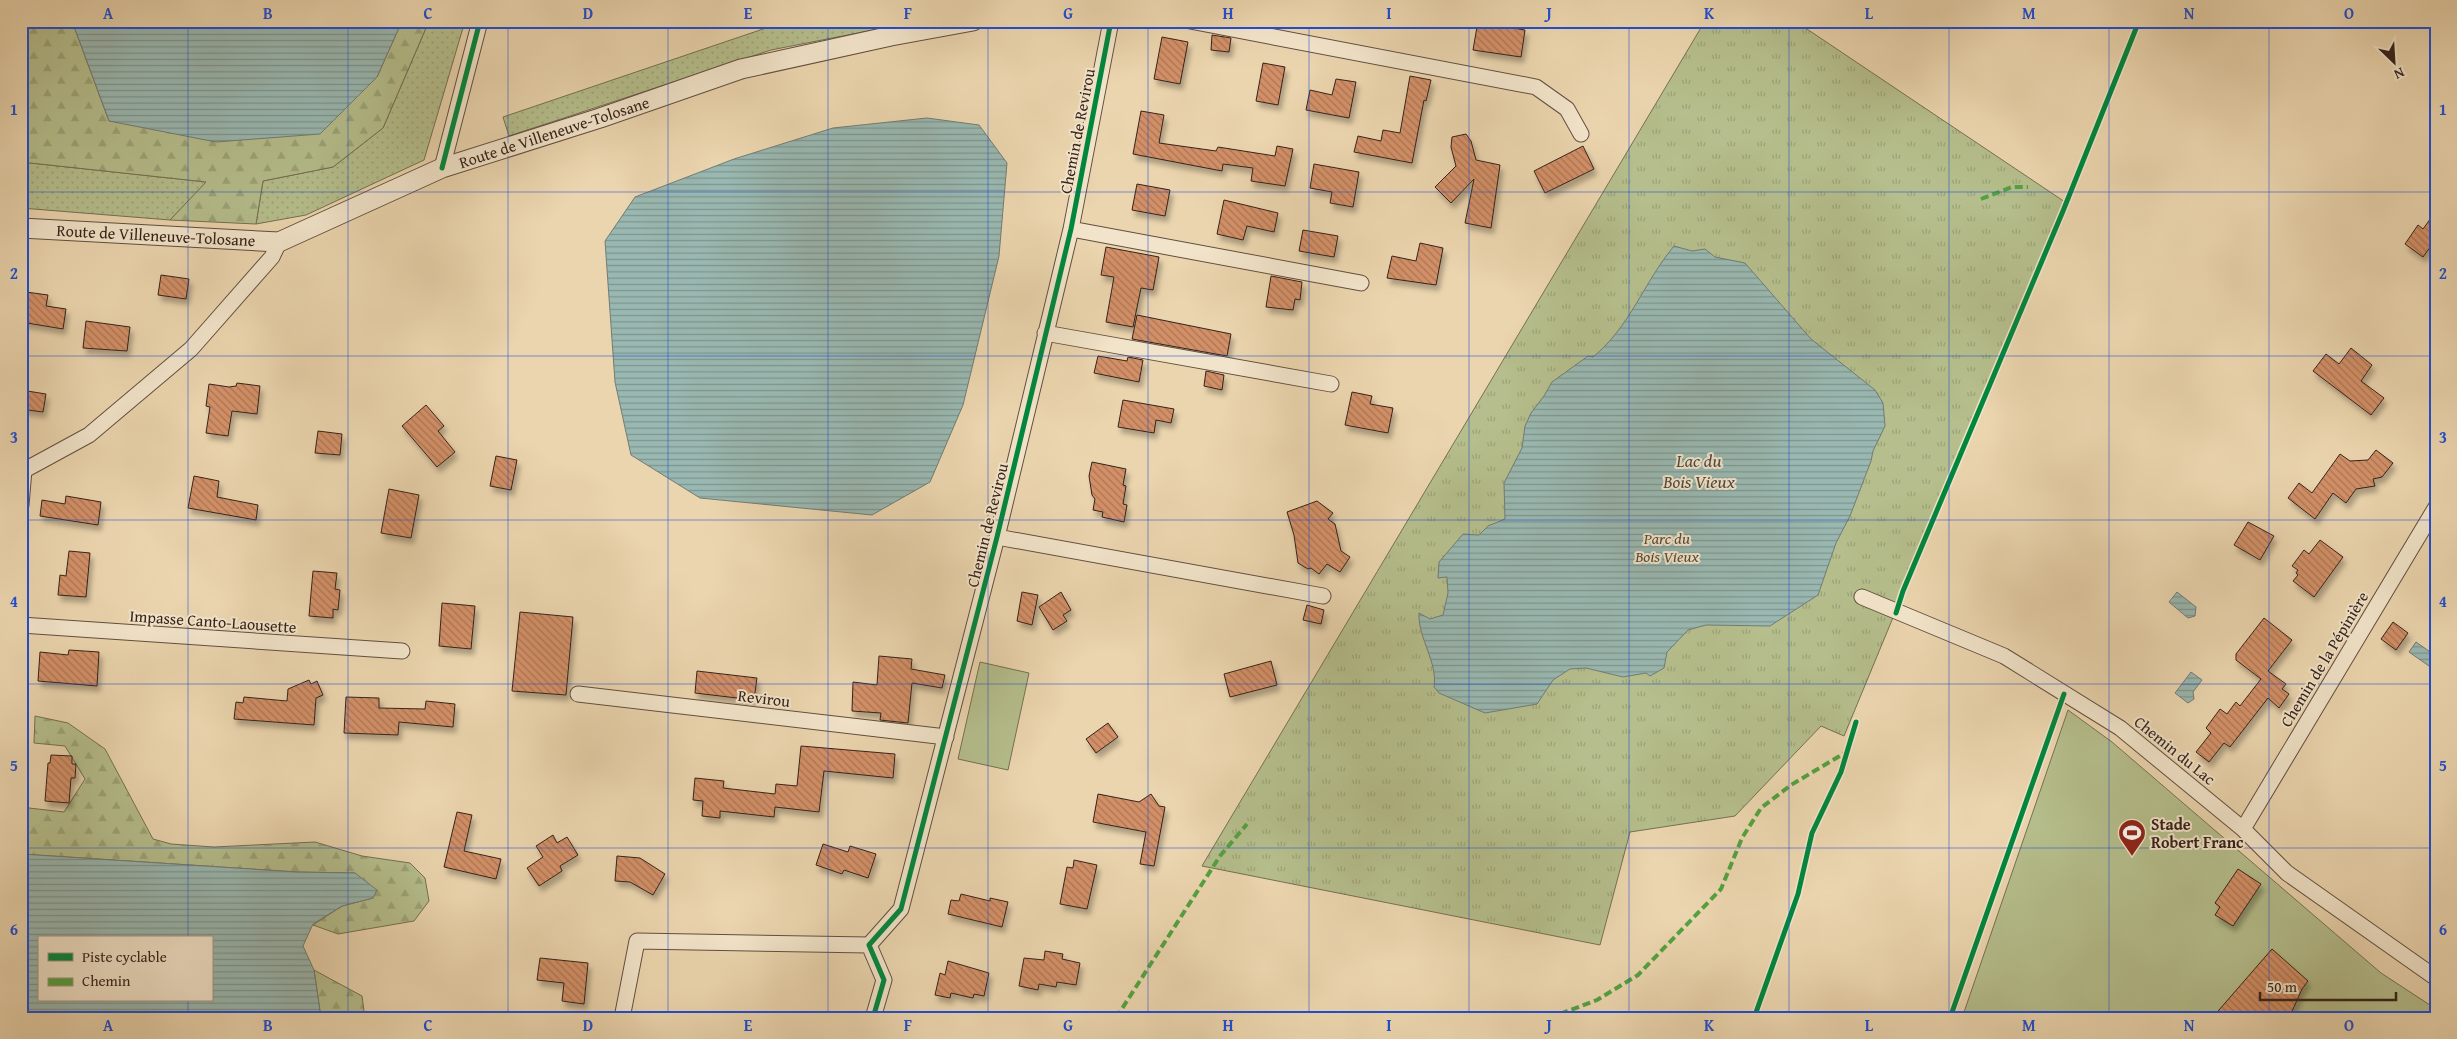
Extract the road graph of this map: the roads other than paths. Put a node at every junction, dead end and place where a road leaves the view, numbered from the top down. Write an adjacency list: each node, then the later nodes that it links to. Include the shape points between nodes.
1 (480, 21): 6 (street)
2 (973, 21): 6 (street, Route de Villeneuve-Tolosane, via 741,69)
3 (1111, 21): 8 (street, Chemin de Revirou)
4 (1190, 21): 5 (street, via 1536,86 1566,109)
5 (1580, 134)
6 (442, 168): 9 (street, Route de Villeneuve-Tolosane)
7 (21, 228): 9 (street, Route de Villeneuve-Tolosane)
8 (1071, 229): 10 (street); 11 (street, Chemin de Revirou)
9 (280, 242): 13 (street, via 272,257 191,349 89,435)
10 (1361, 283)
11 (1045, 332): 12 (street); 16 (street, Chemin de Revirou)
12 (1331, 384)
13 (23, 471): 14 (street)
14 (21, 505)
15 (2436, 507): 23 (street, Chemin de la Pépinière)
16 (997, 537): 17 (street); 22 (street, Chemin de Revirou)
17 (1323, 596)
18 (1862, 597): 23 (street, Chemin du Lac, via 2004,656 2120,728)
19 (21, 625): 20 (street, Impasse Canto-Laousette)
20 (402, 651)
21 (578, 694): 22 (street, Revirou)
22 (946, 736): 24 (street, Chemin de Revirou, via 901,909)
23 (2243, 829): 25 (street, Chemin du Lac, via 2287,873)
24 (869, 946): 26 (street, via 637,941); 27 (street, via 884,980)
25 (2436, 978)
26 (622, 1018)
27 (874, 1018)

